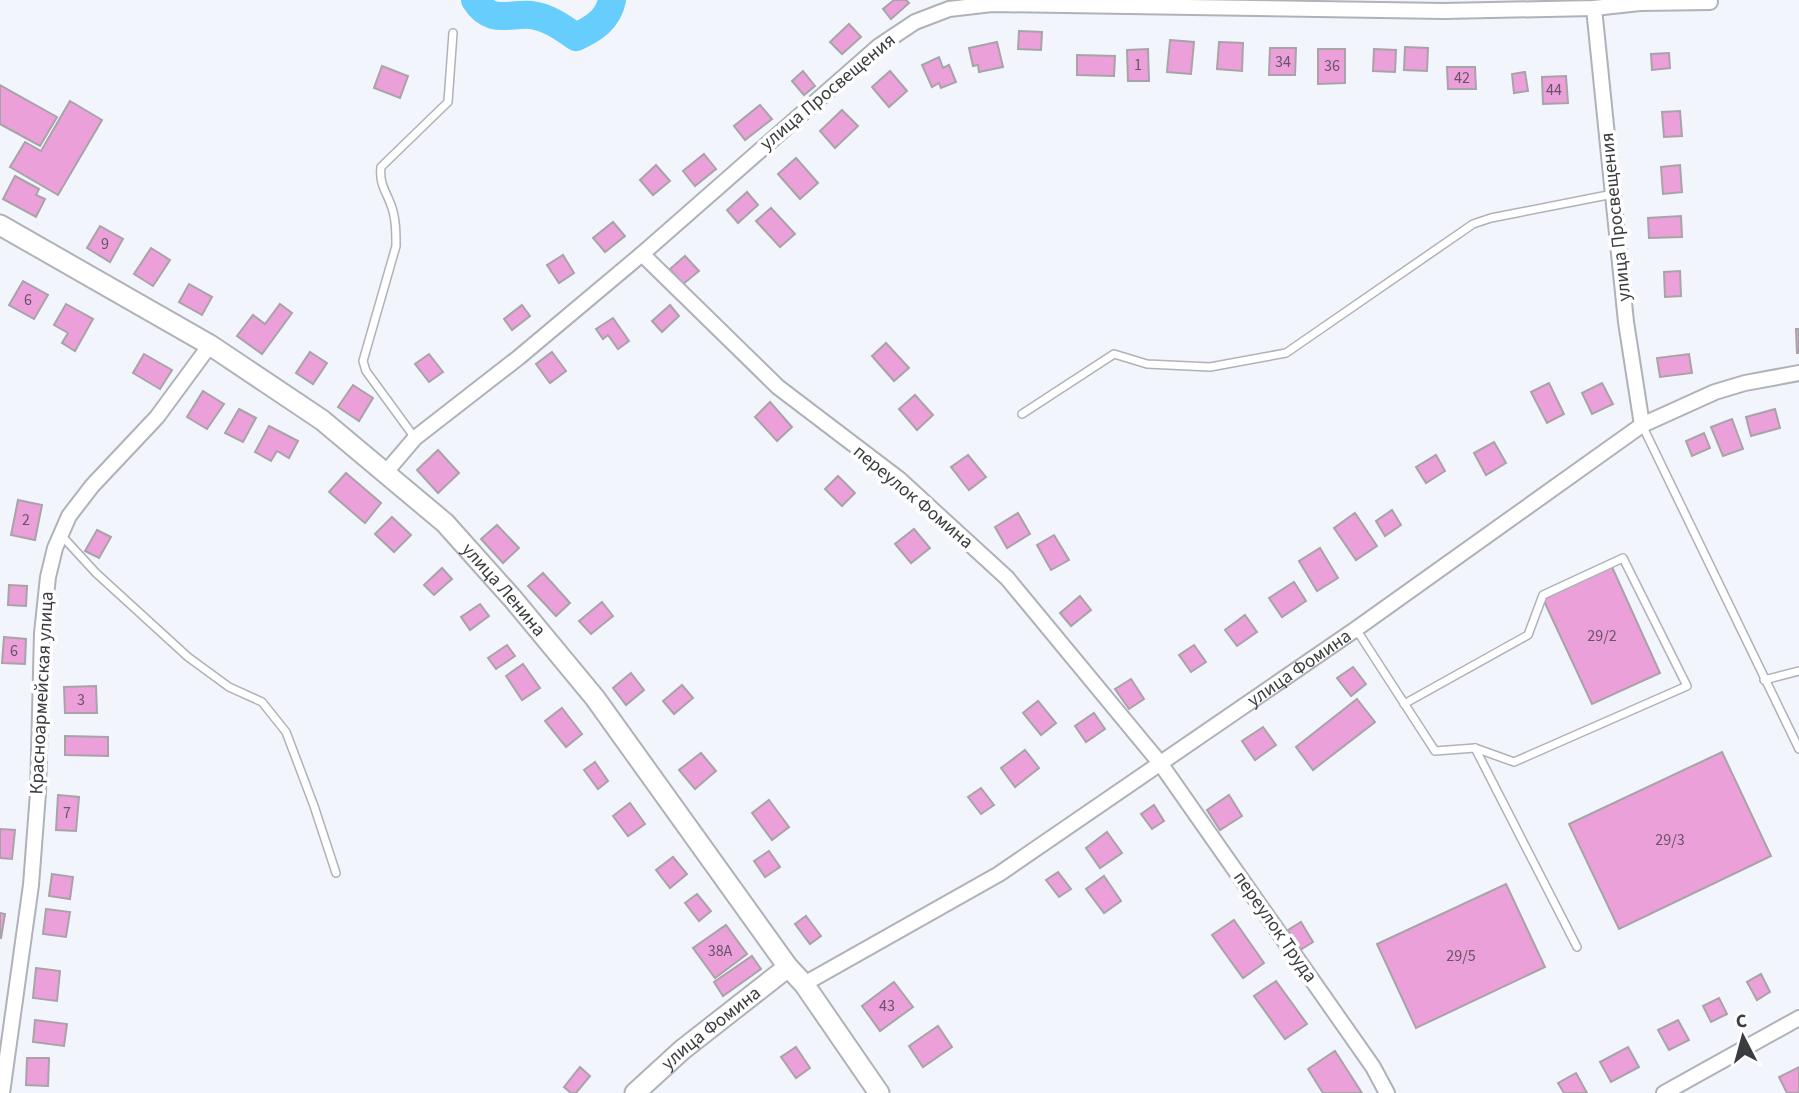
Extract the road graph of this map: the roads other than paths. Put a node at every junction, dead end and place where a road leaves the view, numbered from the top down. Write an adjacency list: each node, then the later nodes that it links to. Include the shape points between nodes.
1 (1710, 2): 2 (street, улица Просвещения)
2 (1594, 8): 4 (street, улица Просвещения); 6 (street, улица Просвещения, via 1444,11 992,4 949,9 915,22 879,46)
3 (453, 33): 11 (lane, via 447,102 381,167 380,177 391,205 396,246 363,361)
4 (1614, 194): 9 (lane, via 1473,224 1286,353 1210,367 1147,364 1114,354); 10 (street, улица Просвещения)
5 (0, 225): 7 (street, улица Ленина)
6 (642, 254): 11 (street, улица Просвещения); 20 (street, переулок Фомина, via 778,387 899,480 1007,578)
7 (210, 345): 12 (street, улица Ленина, via 322,420); 13 (street, Красноармейская улица, via 157,417 92,486)
8 (1799, 373): 10 (street, улица Фомина, via 1715,392)
9 (1022, 414)
10 (1642, 425): 14 (street, улица Фомина); 16 (lane)
11 (415, 438): 12 (street, улица Просвещения)
12 (386, 472): 23 (street, улица Ленина, via 445,523 595,698)
13 (61, 535): 21 (lane, via 188,657 229,687 261,702 286,732); 26 (street, Красноармейская улица, via 45,604 31,885)
14 (1356, 629): 17 (lane); 20 (street, улица Фомина)
15 (1799, 671): 16 (lane)
16 (1764, 680): 19 (lane)
17 (1404, 704): 18 (lane, via 1435,751); 18 (lane, via 1528,635 1543,595 1623,558 1686,686 1514,762)
18 (1475, 748): 22 (lane)
19 (1799, 749)
20 (1160, 764): 24 (street, улица Фомина, via 999,874); 29 (street, переулок Труда)
21 (336, 873)
22 (1577, 947)
23 (788, 967): 24 (street, улица Ленина); 27 (street, улица Фомина)
24 (804, 984): 28 (street, улица Ленина)
25 (1799, 1018): 30 (street)
26 (2, 1093)
27 (635, 1093)
28 (879, 1093)
29 (1387, 1093)
30 (1664, 1093)

